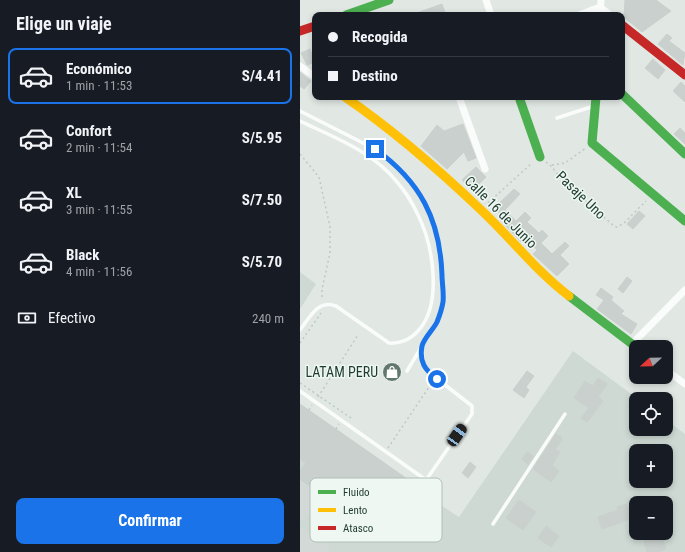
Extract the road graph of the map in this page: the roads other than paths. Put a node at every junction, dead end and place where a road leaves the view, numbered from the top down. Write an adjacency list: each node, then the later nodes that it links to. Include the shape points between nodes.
1 (389, 0): 4 (street)
2 (486, 0): 5 (street)
3 (600, 8): 6 (street)
4 (355, 12)
5 (491, 12)
6 (588, 12)
7 (312, 27): 9 (street)
8 (625, 27): 12 (street)
9 (300, 31)
10 (300, 66): 11 (street)
11 (312, 75)
12 (685, 75)
13 (625, 97): 21 (street)
14 (349, 100): 28 (street, Calle 16 de Junio, via 422,156 481,210 550,282)
15 (460, 100): 23 (street)
16 (520, 100): 22 (street)
17 (596, 101): 19 (lane); 24 (street, via 592,143)
18 (300, 111): 29 (lane, via 375,149 408,177 422,198 434,225 441,251 443,302 437,321)
19 (557, 118)
20 (300, 121): 26 (lane, via 363,154 382,166 397,181 418,214 427,239 432,265 433,294 429,313 422,326 414,335 398,344 389,343 330,304 322,304 315,310)
21 (685, 154)
22 (540, 157)
23 (485, 168)
24 (685, 221)
25 (685, 290): 27 (street)
26 (300, 330)
27 (639, 340)
28 (629, 342)
29 (422, 345): 30 (lane); 36 (lane, via 426,370 472,406 472,414)
30 (407, 371)
31 (673, 375): 32 (street)
32 (685, 384)
33 (300, 391): 35 (lane)
34 (565, 414): 37 (lane)
35 (423, 478)
36 (427, 478)
37 (493, 524)

